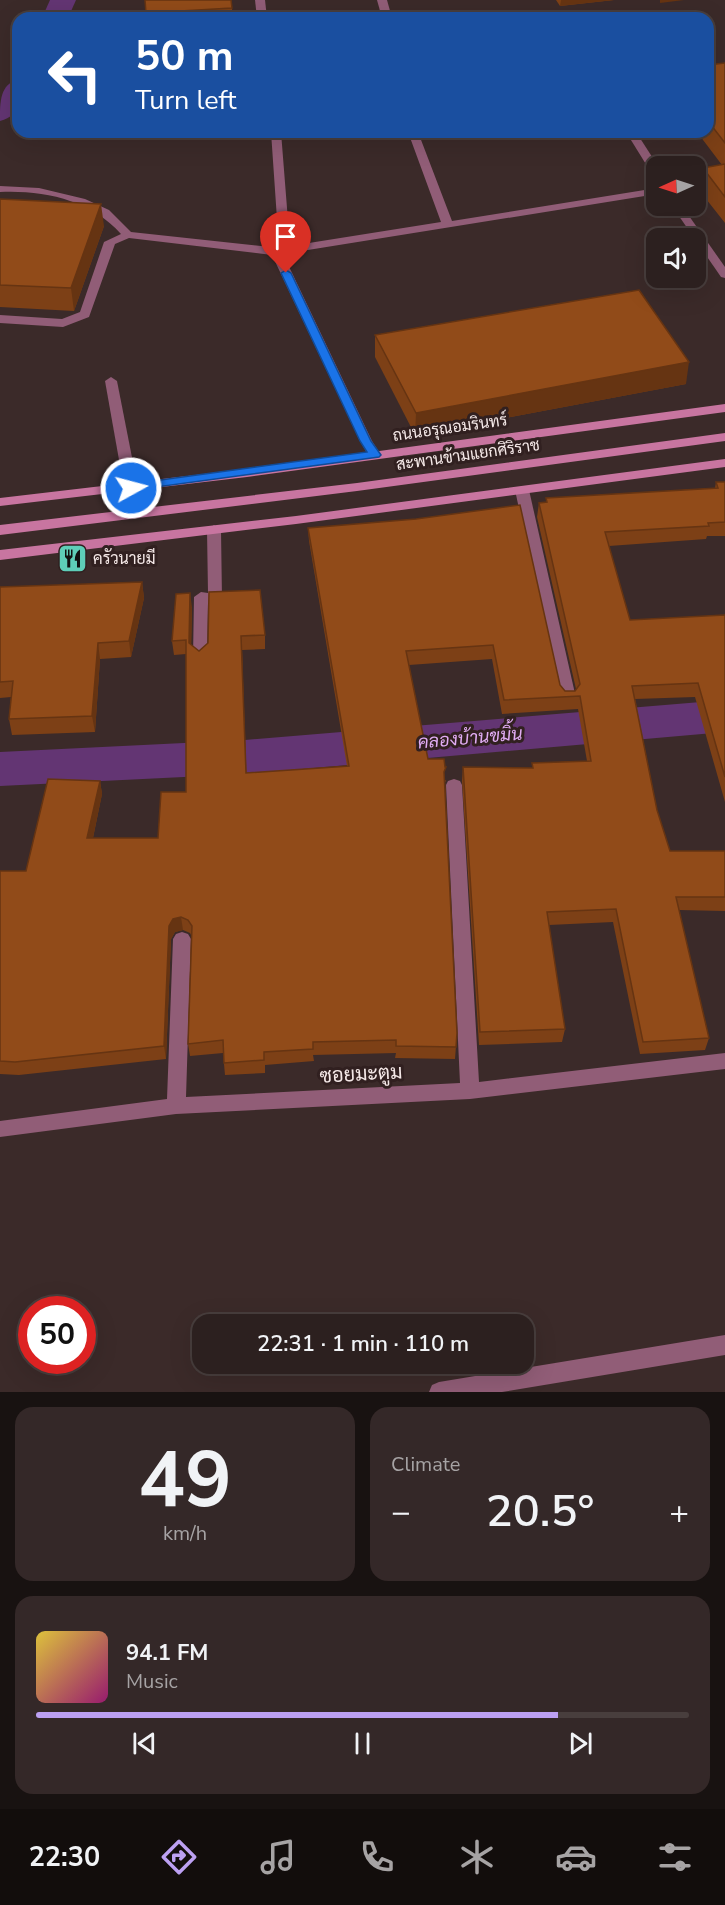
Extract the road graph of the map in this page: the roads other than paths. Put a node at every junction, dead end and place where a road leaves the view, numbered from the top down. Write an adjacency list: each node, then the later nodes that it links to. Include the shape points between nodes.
1 (276, 138): 12 (street)
2 (415, 138): 10 (street)
3 (635, 138): 4 (street)
4 (646, 156)
5 (725, 181): 6 (street)
6 (706, 184)
7 (0, 189): 11 (street, via 64,197 106,213)
8 (646, 193): 10 (street)
9 (684, 216): 13 (street)
10 (448, 225): 12 (street)
11 (128, 236): 12 (street); 14 (street, via 110,242 85,314 63,322)
12 (280, 252): 18 (street)
13 (725, 275)
14 (0, 319)
15 (111, 381): 20 (street)
16 (725, 408): 18 (main road, ถนนอรุณอมรินทร์)
17 (725, 437): 23 (main road, สะพานข้ามแยกศิริราช)
18 (375, 455): 20 (main road, ถนนอรุณอมรินทร์)
19 (725, 463): 21 (main road)
20 (131, 488): 22 (main road, ถนนอรุณอมรินทร์)
21 (522, 490): 24 (main road); 27 (street)
22 (0, 502)
23 (0, 530)
24 (214, 530): 25 (main road); 26 (street, via 215,598 201,597)
25 (0, 555)
26 (200, 657)
27 (568, 698)
28 (454, 785): 31 (street)
29 (182, 939): 32 (street)
30 (725, 1061): 31 (street, ซอยมะตูม)
31 (470, 1091): 32 (street, ซอยมะตูม)
32 (176, 1106): 33 (street, ซอยมะตูม)
33 (0, 1129)
34 (725, 1345): 35 (street)
35 (439, 1392)

